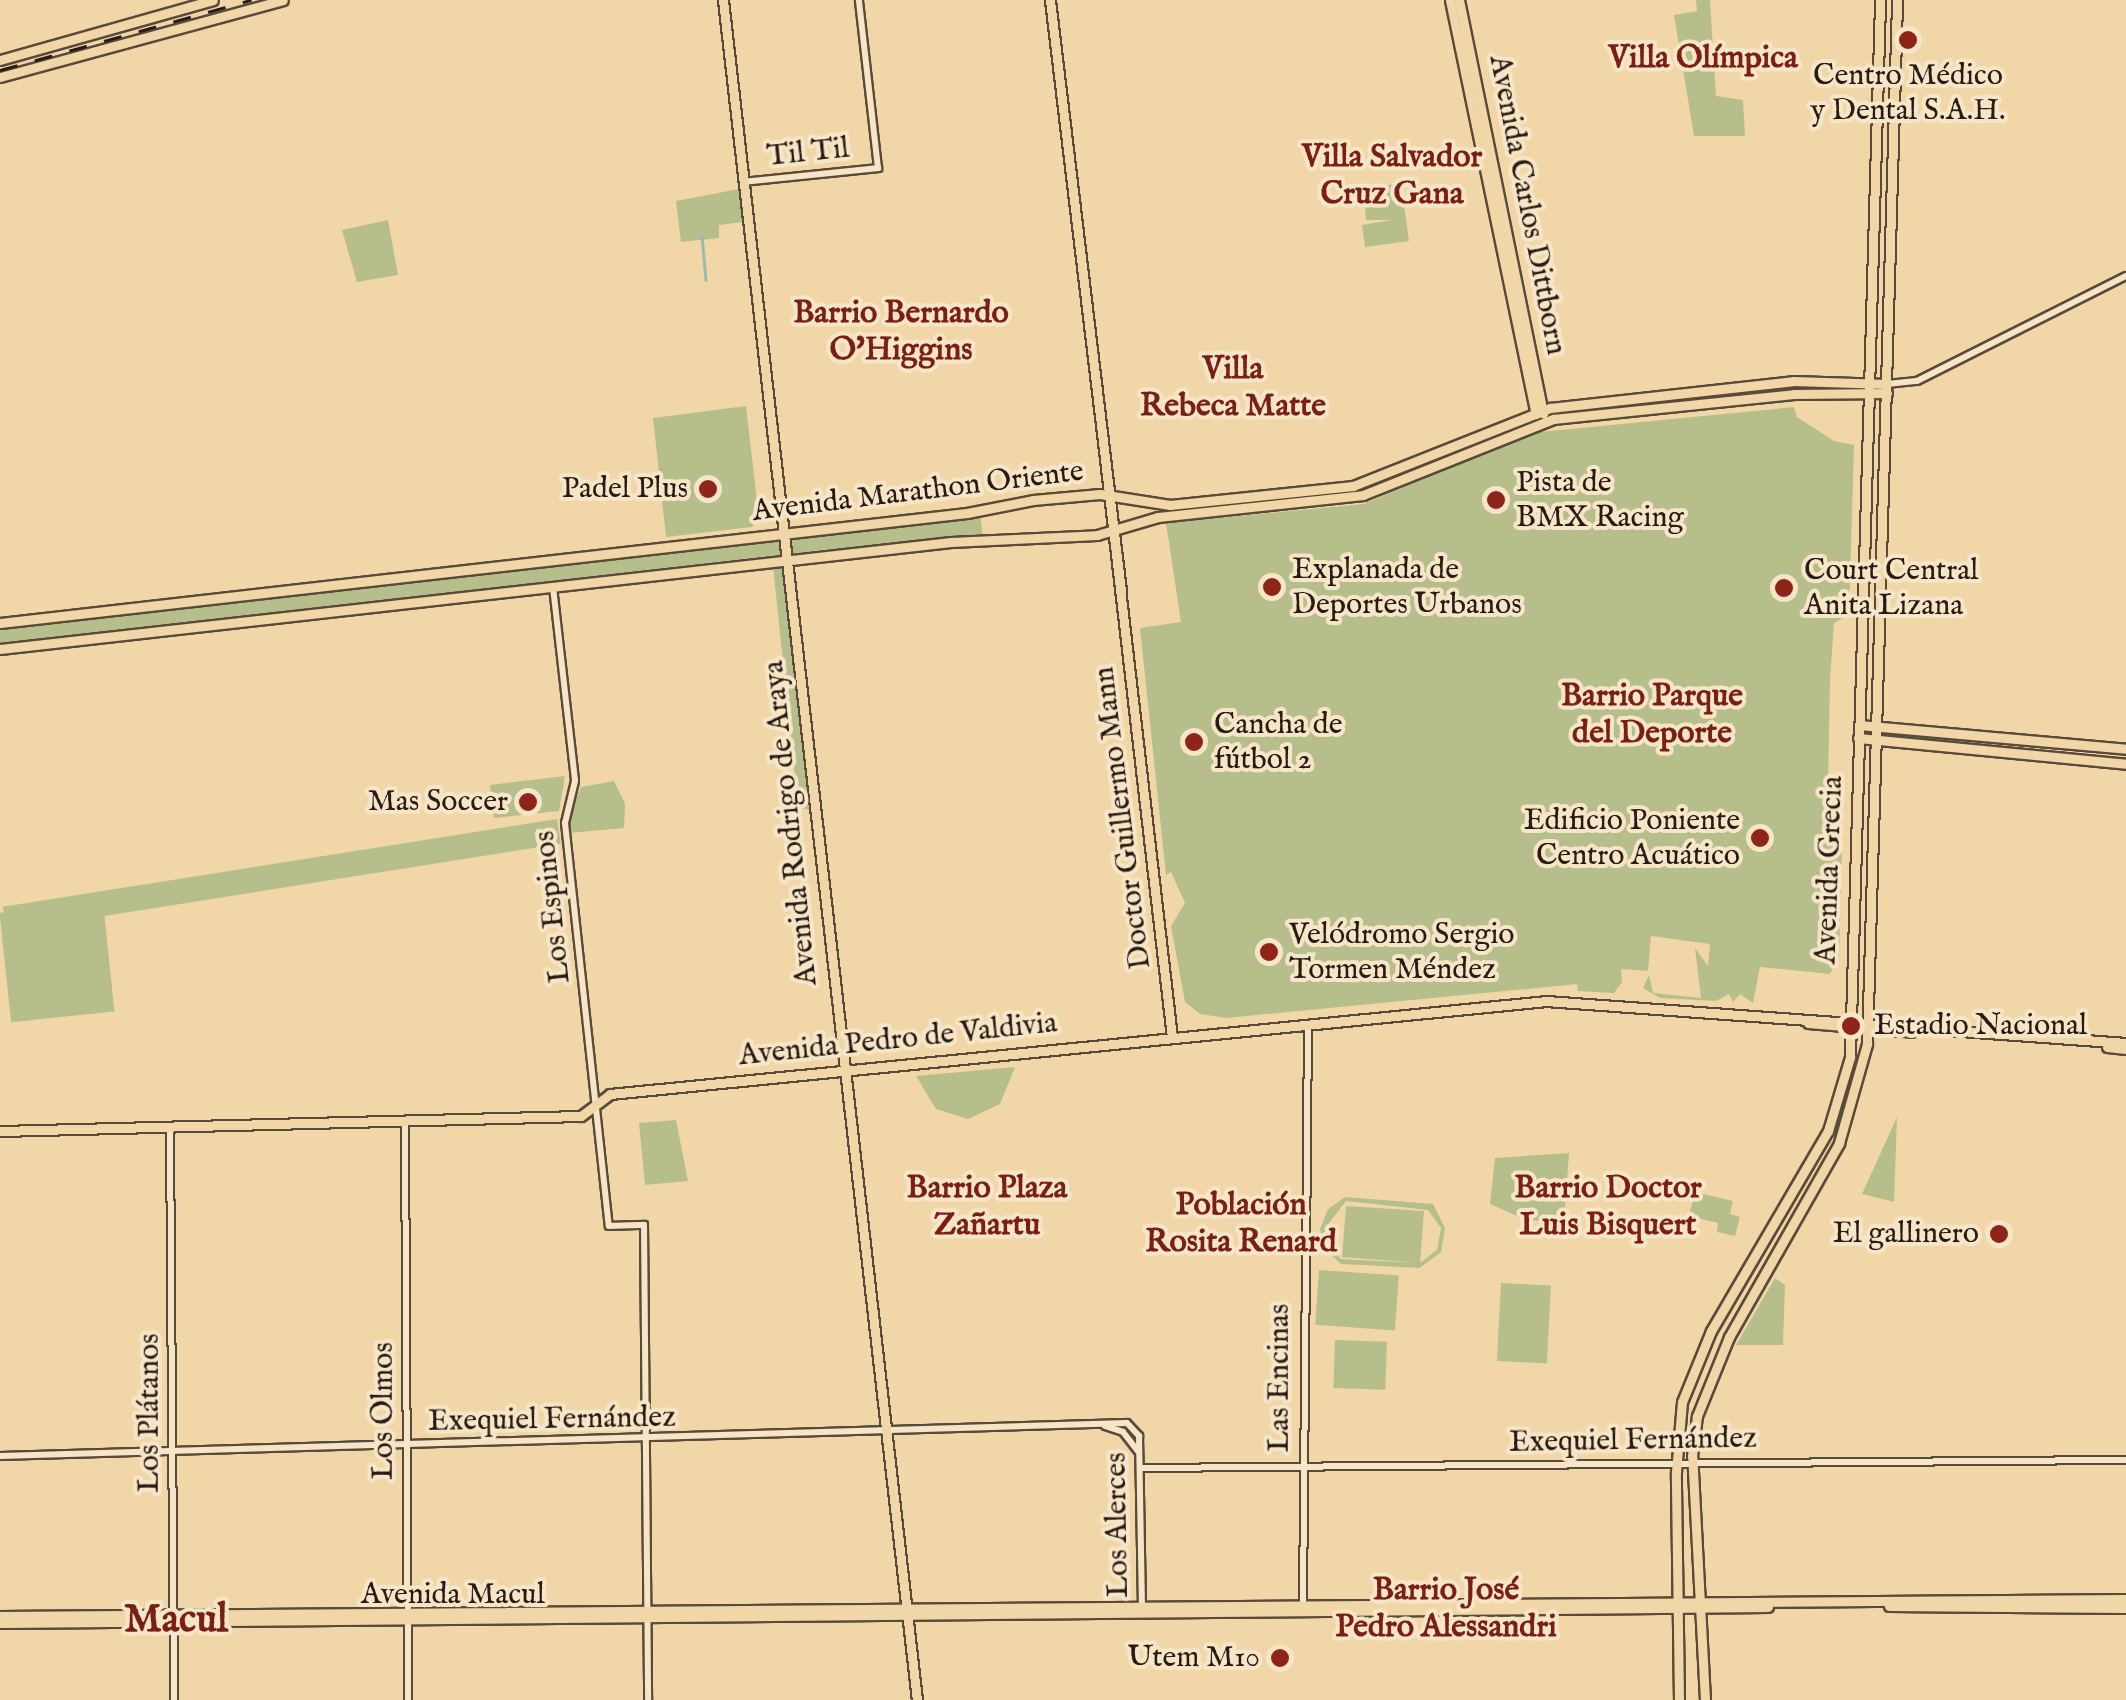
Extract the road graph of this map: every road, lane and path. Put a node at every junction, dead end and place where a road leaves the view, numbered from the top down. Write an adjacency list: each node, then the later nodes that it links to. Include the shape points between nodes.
1 (213, 0): 10 (main road)
2 (282, 0): 11 (main road)
3 (723, 0): 14 (main road, Avenida Rodrigo de Araya)
4 (860, 0): 14 (street, Til Til, via 878,168)
5 (1050, 0): 28 (main road, Doctor Guillermo Mann)
6 (1450, 0): 19 (main road, Avenida Carlos Dittborn)
7 (1460, 0): 19 (main road, Avenida Carlos Dittborn)
8 (1880, 0): 17 (main road, Avenida Grecia)
9 (1896, 0): 18 (main road, Avenida Grecia)
10 (114, 26): 11 (main road); 12 (main road)
11 (125, 44): 13 (main road)
12 (0, 60)
13 (0, 77)
14 (743, 182): 34 (main road, Avenida Rodrigo de Araya)
15 (2126, 276): 18 (street, via 1918,381)
16 (1811, 381): 17 (main road, Avenida Marathon Oriente); 20 (main road); 22 (main road, Avenida Marathon Oriente)
17 (1869, 388): 18 (main road, Avenida Marathon Oriente); 21 (main road, Avenida Marathon Oriente); 24 (main road, Avenida Grecia)
18 (1887, 388): 39 (main road, Avenida Grecia)
19 (1535, 391): 23 (main road); 26 (main road, Avenida Carlos Dittborn); 27 (main road)
20 (1812, 393): 21 (main road, Avenida Marathon Oriente); 25 (main road, Avenida Marathon Oriente)
21 (1838, 394): 24 (main road, via 1858,398)
22 (1601, 401): 23 (main road, Avenida Marathon Oriente); 25 (main road)
23 (1564, 406): 26 (main road, Avenida Marathon Oriente)
24 (1868, 410): 40 (main road, Avenida Grecia)
25 (1602, 413): 26 (main road, Avenida Marathon Oriente)
26 (1540, 416): 27 (main road, Avenida Marathon Oriente); 29 (main road, Avenida Marathon Oriente)
27 (1516, 419): 29 (main road, Avenida Marathon Oriente)
28 (1102, 433): 30 (main road, Doctor Guillermo Mann); 31 (main road, Doctor Guillermo Mann)
29 (1424, 464): 32 (main road, Avenida Marathon Oriente, via 1353,486 1170,506); 33 (main road, Avenida Marathon Oriente, via 1363,495 1158,516)
30 (1112, 478): 31 (main road, Doctor Guillermo Mann); 32 (main road)
31 (1110, 494): 32 (main road, Avenida Marathon Oriente); 33 (main road, Doctor Guillermo Mann); 33 (main road, Doctor Guillermo Mann); 34 (main road, Avenida Marathon Oriente)
32 (1132, 499)
33 (1114, 531): 35 (main road, Avenida Marathon Oriente); 50 (main road, Doctor Guillermo Mann)
34 (783, 534): 35 (main road, Avenida Rodrigo de Araya); 37 (main road, Avenida Marathon Oriente)
35 (786, 559): 36 (main road, Avenida Marathon Oriente); 52 (main road, Avenida Rodrigo de Araya)
36 (553, 585): 38 (main road, Avenida Marathon Oriente); 53 (street, Los Espinos, via 576,781 565,823)
37 (0, 624)
38 (0, 649)
39 (1876, 716): 41 (main road, Avenida Grecia); 42 (main road)
40 (1858, 725): 41 (main road); 43 (main road, Avenida Grecia)
41 (1876, 727): 42 (main road); 44 (main road, Avenida Grecia)
42 (1888, 728): 45 (main road)
43 (1858, 738): 44 (main road); 48 (main road, Avenida Grecia)
44 (1876, 743): 46 (main road); 49 (main road, Avenida Grecia)
45 (2126, 749)
46 (2126, 764)
47 (1308, 1023): 48 (main road, Avenida Pedro de Valdivia, via 1546,1001); 50 (main road, Avenida Pedro de Valdivia); 69 (street, Las Encinas)
48 (1851, 1026): 49 (main road, Avenida Pedro de Valdivia); 68 (main road, Avenida Grecia, via 1849,1068 1832,1123 1690,1377)
49 (1868, 1027): 51 (main road, Avenida Pedro de Valdivia); 67 (main road, Avenida Grecia, via 1845,1130 1708,1383)
50 (1172, 1037): 52 (main road, Avenida Pedro de Valdivia)
51 (2126, 1046)
52 (844, 1070): 53 (main road, Avenida Pedro de Valdivia, via 610,1094); 59 (main road, Avenida Rodrigo de Araya)
53 (596, 1106): 54 (main road, Avenida Pedro de Valdivia, via 581,1116); 61 (street, Los Espinos, via 609,1226 644,1224)
54 (404, 1121): 55 (main road, Avenida Pedro de Valdivia); 62 (street, Los Olmos)
55 (170, 1126): 56 (main road, Avenida Pedro de Valdivia); 63 (street, Los Plátanos)
56 (0, 1130)
57 (1104, 1426): 58 (street, Exequiel Fernández); 59 (street, Exequiel Fernández); 60 (street, Exequiel Fernández, via 1128,1423)
58 (1124, 1432): 60 (street, Exequiel Fernández); 64 (street)
59 (886, 1435): 61 (street, Exequiel Fernández); 78 (main road, Avenida Rodrigo de Araya)
60 (1139, 1437): 64 (street, Los Alerces)
61 (646, 1441): 62 (street, Exequiel Fernández); 79 (street)
62 (407, 1446): 63 (street, Exequiel Fernández); 80 (street, Los Olmos)
63 (173, 1452): 65 (street, Exequiel Fernández); 81 (street, Los Plátanos)
64 (1140, 1454): 70 (street, Los Alerces)
65 (0, 1456)
66 (2126, 1460): 67 (street, Exequiel Fernández)
67 (1693, 1463): 68 (street, Exequiel Fernández); 74 (main road, Avenida Grecia)
68 (1676, 1464): 69 (street, Exequiel Fernández); 73 (main road, Avenida Grecia)
69 (1302, 1467): 70 (street, Exequiel Fernández); 76 (street, Las Encinas)
70 (1141, 1468): 77 (street, Los Alerces)
71 (2126, 1600): 72 (main road)
72 (1882, 1604): 74 (main road, Avenida Macul); 75 (main road)
73 (1678, 1606): 74 (main road, Avenida Macul); 76 (main road, Avenida Macul); 87 (main road, Avenida Grecia)
74 (1700, 1606): 88 (main road, Avenida Grecia)
75 (2126, 1608)
76 (1303, 1609): 77 (main road, Avenida Macul)
77 (1142, 1610): 78 (main road, Avenida Macul)
78 (907, 1613): 79 (main road, Avenida Macul); 86 (main road, Avenida Rodrigo de Araya)
79 (648, 1615): 80 (main road, Avenida Macul); 85 (street)
80 (408, 1617): 81 (main road, Avenida Macul); 84 (street, Los Olmos)
81 (174, 1619): 82 (main road, Avenida Macul); 83 (street, Los Plátanos)
82 (0, 1620)
83 (174, 1700)
84 (408, 1700)
85 (648, 1700)
86 (918, 1700)
87 (1679, 1700)
88 (1705, 1700)

